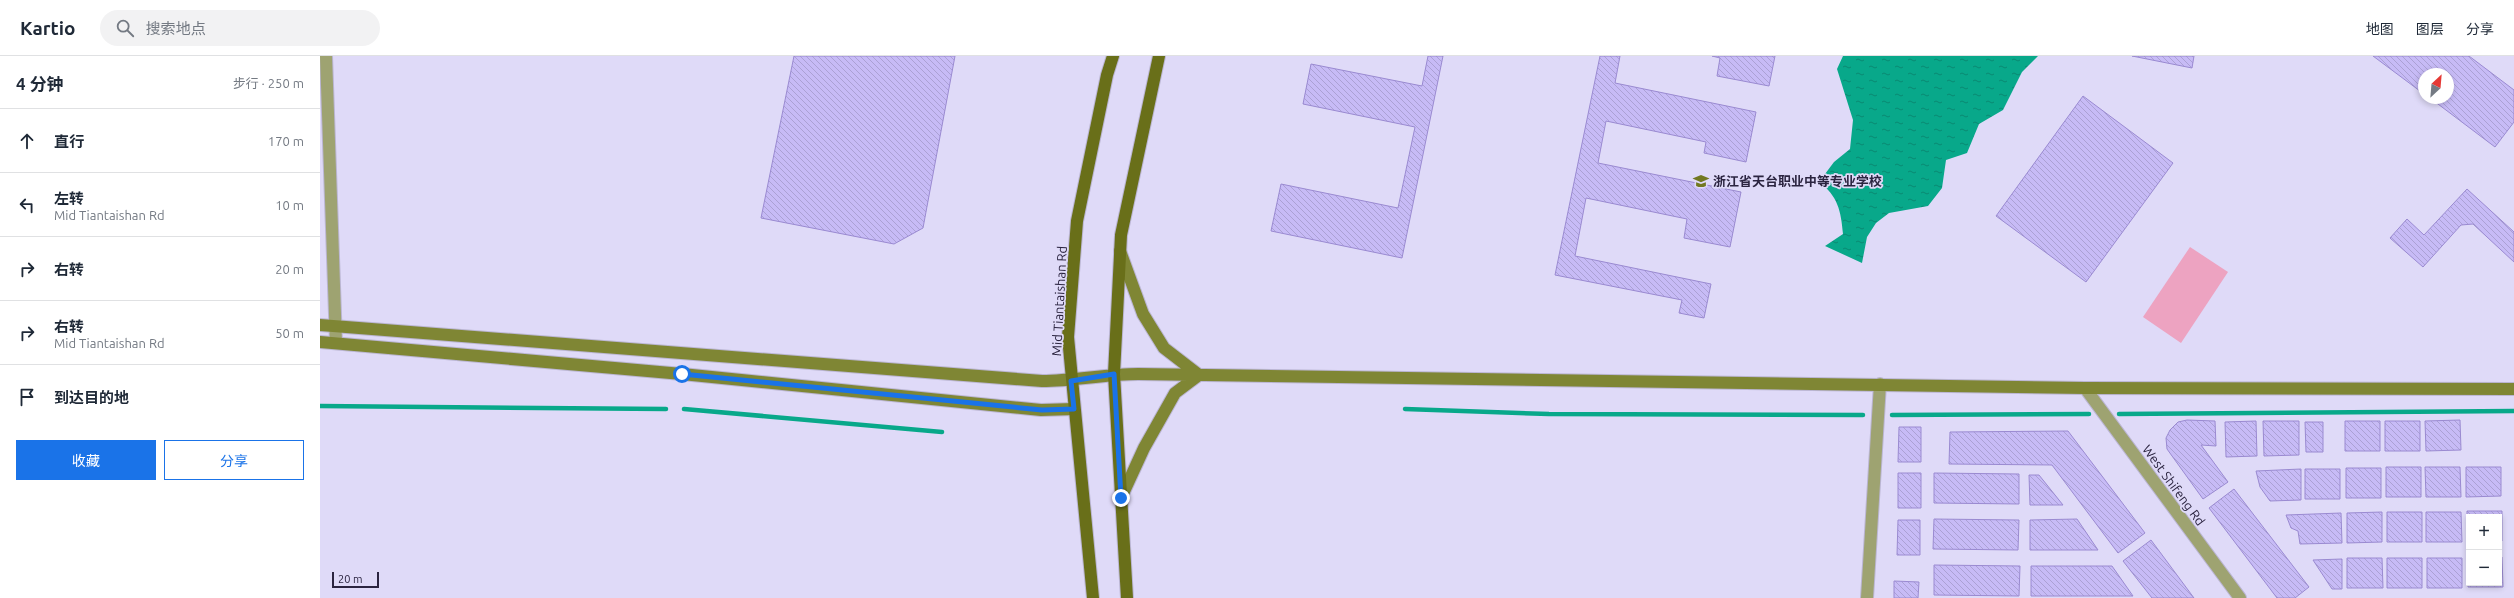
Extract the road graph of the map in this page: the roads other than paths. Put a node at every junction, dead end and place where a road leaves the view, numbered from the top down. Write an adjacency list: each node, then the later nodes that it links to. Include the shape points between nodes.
1 (326, 56): 6 (street)
2 (1113, 56): 11 (main road, Mid Tiantaishan Rd, via 1077,221 1068,337)
3 (1159, 56): 4 (main road, via 1121,235)
4 (1120, 251): 9 (main road); 10 (street, via 1143,314 1164,348)
5 (320, 325): 6 (street)
6 (336, 326): 8 (street); 11 (street, via 1042,381)
7 (320, 342): 8 (street)
8 (336, 344): 15 (street, via 682,374 1042,410)
9 (1114, 374): 10 (street); 11 (street); 16 (main road)
10 (1199, 375): 12 (street); 16 (street, via 1175,393 1144,448)
11 (1071, 381): 15 (main road, Mid Tiantaishan Rd)
12 (1880, 384): 13 (street); 19 (street)
13 (2085, 388): 14 (street); 20 (street, West Shifeng Rd)
14 (2514, 390)
15 (1074, 409): 17 (main road, Mid Tiantaishan Rd)
16 (1121, 498): 18 (main road)
17 (1093, 598)
18 (1127, 598)
19 (1867, 598)
20 (2240, 598)

